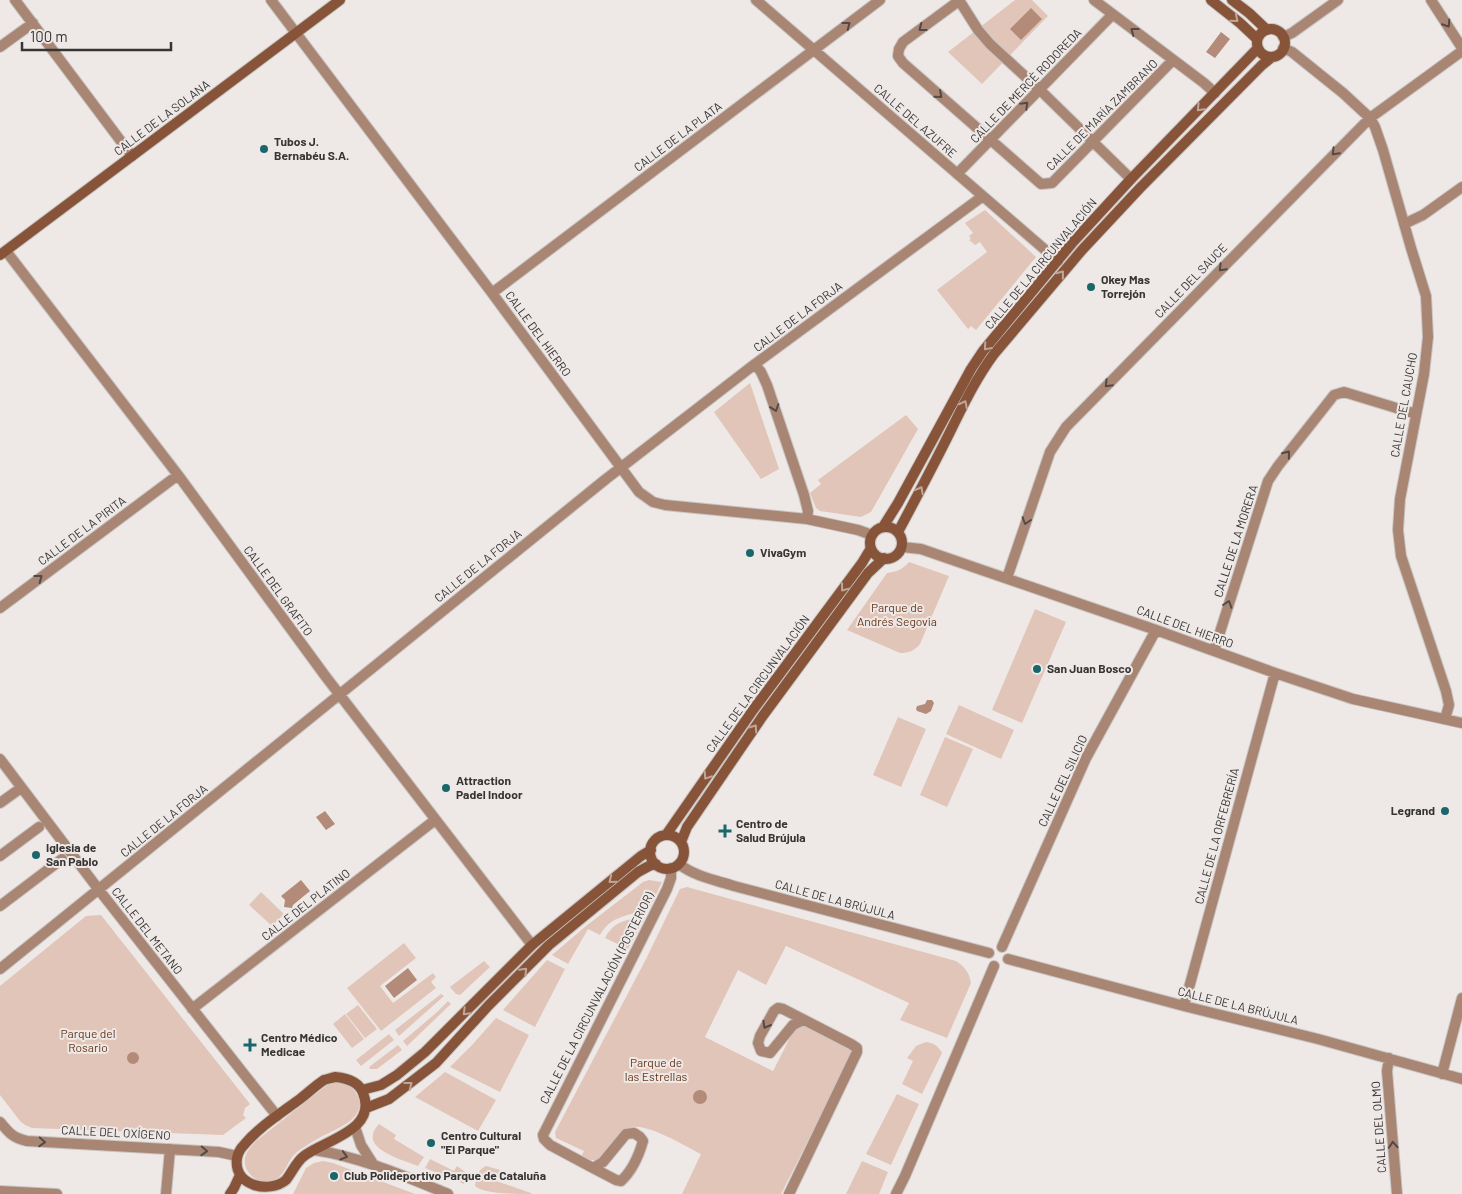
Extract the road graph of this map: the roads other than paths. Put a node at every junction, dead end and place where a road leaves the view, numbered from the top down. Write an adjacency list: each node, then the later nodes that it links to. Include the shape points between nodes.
1 (15, 0): 13 (street)
2 (271, 0): 15 (street, CALLE DEL HIERRO)
3 (340, 0): 15 (street, CALLE DE LA SOLANA)
4 (756, 0): 21 (street, CALLE DEL AZUFRE)
5 (880, 0): 21 (street, CALLE DE LA PLATA, one-way to 5)
6 (959, 0): 24 (street, via 990,44); 27 (street, one-way to 27, via 903,42 898,56)
7 (1094, 0): 12 (street)
8 (1211, 0): 17 (street, one-way to 17, via 1240,23)
9 (1338, 0): 16 (street)
10 (1431, 0): 20 (street, one-way to 20)
11 (1238, 2): 14 (street)
12 (1112, 14): 23 (street, one-way to 12); 24 (street, CALLE DE MERCÈ RODOREDA)
13 (32, 24): 18 (street); 29 (street)
14 (1267, 30): 16 (street, via 1273,29); 17 (street, via 1261,33)
15 (296, 33): 29 (street, CALLE DE LA SOLANA); 37 (street, CALLE DEL HIERRO)
16 (1283, 37): 19 (street)
17 (1258, 44): 22 (street, via 1261,53); 25 (street, CALLE DE LA CIRCUNVALACIÓN)
18 (0, 47)
19 (1284, 48): 22 (street); 26 (street, CALLE DEL CAUCHO, via 1344,93)
20 (1462, 49): 26 (street, CALLE DEL SAUCE)
21 (814, 50): 30 (street, CALLE DEL AZUFRE); 37 (street, CALLE DE LA PLATA)
22 (1272, 56): 44 (street, CALLE DE LA CIRCUNVALACIÓN, one-way to 22, via 967,398 994,354 1088,243)
23 (1172, 60): 25 (street); 28 (street, CALLE DE MARÍA ZAMBRANO)
24 (1040, 90): 27 (street, CALLE DE MERCÈ RODOREDA, one-way to 24); 28 (street)
25 (1215, 93): 31 (street, CALLE DE LA CIRCUNVALACIÓN, one-way to 31)
26 (1370, 118): 34 (street, CALLE DEL CAUCHO, via 1383,150); 49 (street, CALLE DEL SAUCE, one-way to 49, via 1066,427 1050,452)
27 (990, 140): 28 (street, CALLE DE MARÍA ZAMBRANO, via 1041,184 1052,183); 30 (street, CALLE DE MERCÈ RODOREDA)
28 (1092, 141): 31 (street)
29 (132, 156): 35 (street, CALLE DE LA SOLANA)
30 (957, 174): 33 (street, CALLE DEL AZUFRE)
31 (1131, 179): 36 (street, CALLE DE LA CIRCUNVALACIÓN)
32 (1462, 187): 34 (street, via 1423,215)
33 (983, 196): 36 (street, CALLE DEL AZUFRE); 38 (street, CALLE DE LA FORJA)
34 (1404, 224): 39 (street, CALLE DEL CAUCHO, via 1426,296 1428,337)
35 (3, 253): 41 (street, CALLE DEL GRAFITO)
36 (1058, 261): 43 (street, CALLE DE LA CIRCUNVALACIÓN, one-way to 43, via 976,360)
37 (492, 293): 40 (street, CALLE DEL HIERRO)
38 (755, 364): 40 (street, CALLE DE LA FORJA); 42 (street, one-way to 42, via 767,385 804,495)
39 (1416, 414): 52 (street, CALLE DE LA MORERA, one-way to 39, via 1268,481 1334,395 1344,392); 55 (street, CALLE DEL CAUCHO, via 1400,500 1398,530 1401,556 1446,691 1449,705)
40 (621, 468): 42 (street, CALLE DEL HIERRO, via 639,492 653,502); 54 (street, CALLE DE LA FORJA)
41 (178, 474): 50 (street, CALLE DE LA PIRITA, one-way to 41); 54 (street, CALLE DEL GRAFITO)
42 (807, 520): 45 (street, CALLE DEL HIERRO)
43 (884, 527): 44 (street); 45 (street)
44 (898, 532): 46 (street)
45 (872, 535): 47 (street)
46 (902, 547): 48 (street, via 894,556); 49 (street, CALLE DEL HIERRO, via 921,548)
47 (872, 548): 48 (street, via 876,555); 62 (street, CALLE DE LA CIRCUNVALACIÓN, one-way to 62)
48 (884, 558): 63 (street, CALLE DE LA CIRCUNVALACIÓN, one-way to 48, via 687,826 762,717 868,572)
49 (1007, 578): 51 (street, CALLE DEL HIERRO)
50 (0, 608)
51 (1156, 630): 52 (street, CALLE DEL HIERRO); 72 (street, CALLE DEL SILICIO, via 1086,758)
52 (1214, 651): 53 (street, CALLE DEL HIERRO)
53 (1274, 673): 55 (street, CALLE DEL HIERRO, via 1353,699); 79 (street, CALLE DE LA ORFEBRERÍA)
54 (339, 695): 60 (street, CALLE DEL GRAFITO); 69 (street, CALLE DE LA FORJA)
55 (1445, 718): 56 (street, CALLE DEL HIERRO)
56 (1462, 723)
57 (0, 759): 58 (street, CALLE DEL METANO)
58 (21, 788): 59 (street); 69 (street, CALLE DEL METANO)
59 (0, 803)
60 (435, 820): 71 (street, CALLE DEL GRAFITO); 80 (street, CALLE DEL PLATINO)
61 (39, 827): 65 (street)
62 (666, 835): 63 (street); 64 (street, via 656,839)
63 (681, 842): 68 (street, via 682,860)
64 (651, 850): 67 (street); 71 (street, one-way to 71)
65 (0, 856)
66 (62, 859): 70 (street)
67 (656, 864): 68 (street, via 663,868); 73 (street, via 638,872)
68 (675, 866): 74 (street, CALLE DE LA BRÚJULA, via 734,886); 94 (street, CALLE DE LA CIRCUNVALACIÓN (POSTERIOR), via 667,889 543,1135 550,1145)
69 (99, 890): 77 (street, CALLE DE LA FORJA); 80 (street, CALLE DEL METANO)
70 (0, 906)
71 (532, 945): 73 (street); 85 (street, one-way to 85, via 425,1052 381,1085)
72 (1002, 947): 74 (street, via 992,948); 75 (street)
73 (540, 953): 86 (street, one-way to 73, via 389,1099 436,1063)
74 (989, 953): 76 (street, via 988,958)
75 (1008, 959): 76 (street, via 1000,966); 79 (street, CALLE DE LA BRÚJULA)
76 (994, 966): 99 (street)
77 (0, 970)
78 (1462, 998): 83 (street)
79 (1184, 1006): 82 (street, CALLE DE LA BRÚJULA)
80 (192, 1009): 87 (street, CALLE DEL METANO)
81 (803, 1020): 81 (street, one-way to 81, via 783,1009 774,1011 760,1036 761,1052 775,1049 792,1025); 104 (street, via 851,1044 857,1048 857,1056)
82 (1389, 1058): 83 (street, CALLE DE LA BRÚJULA); 105 (street, CALLE DEL OLMO, one-way to 82, via 1387,1071)
83 (1442, 1074): 84 (street, CALLE DE LA BRÚJULA)
84 (1462, 1079)
85 (362, 1090): 86 (street); 87 (street, via 344,1078 325,1080)
86 (366, 1108): 89 (street)
87 (277, 1116): 92 (street, via 250,1138)
88 (0, 1122): 90 (street, CALLE DEL OXÍGENO, one-way to 90, via 11,1135 27,1141)
89 (355, 1127): 91 (street); 93 (street)
90 (170, 1149): 92 (street, CALLE DEL OXÍGENO, one-way to 92); 101 (street)
91 (314, 1150): 93 (street, one-way to 93); 98 (street, via 294,1166)
92 (237, 1156): 95 (street)
93 (373, 1164): 103 (street)
94 (593, 1168): 94 (street, via 621,1181 643,1141 634,1133 626,1134 603,1162)
95 (240, 1175): 97 (street); 102 (street)
96 (0, 1191): 100 (street)
97 (254, 1191): 98 (street)
98 (275, 1191)
99 (899, 1193)
100 (57, 1194)
101 (166, 1194)
102 (230, 1194)
103 (448, 1194)
104 (789, 1194)
105 (1397, 1194)

